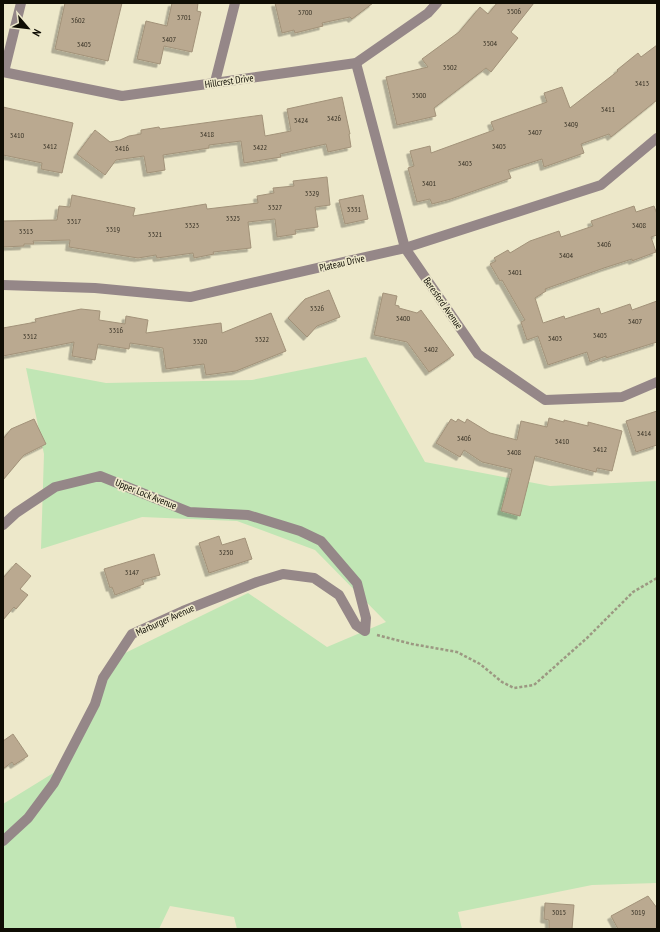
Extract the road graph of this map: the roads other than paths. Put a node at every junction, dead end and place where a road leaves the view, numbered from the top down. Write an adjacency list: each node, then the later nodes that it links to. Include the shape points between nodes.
1 (21, 3): 5 (street)
2 (235, 3): 6 (street)
3 (437, 3): 4 (street, Hillcrest Drive, via 428,13)
4 (356, 63): 6 (street, Hillcrest Drive); 8 (street, Beresford Avenue)
5 (4, 72): 6 (street, Hillcrest Drive, via 122,96)
6 (215, 82)
7 (657, 138): 8 (street, Plateau Drive, via 601,185)
8 (405, 248): 9 (street, Plateau Drive, via 190,297 95,288); 10 (street, Beresford Avenue, via 478,354 544,400 622,397)
9 (3, 285)
10 (657, 382)
11 (3, 525): 12 (street, Upper Lock Avenue, via 16,513 55,487 100,476 189,512 248,515 300,531 321,541 357,583 366,618)
12 (365, 631): 13 (street, Marburger Avenue, via 356,625 339,595 314,578 283,574 183,611 132,634 103,678 95,704 54,783 28,818)
13 (3, 841)

